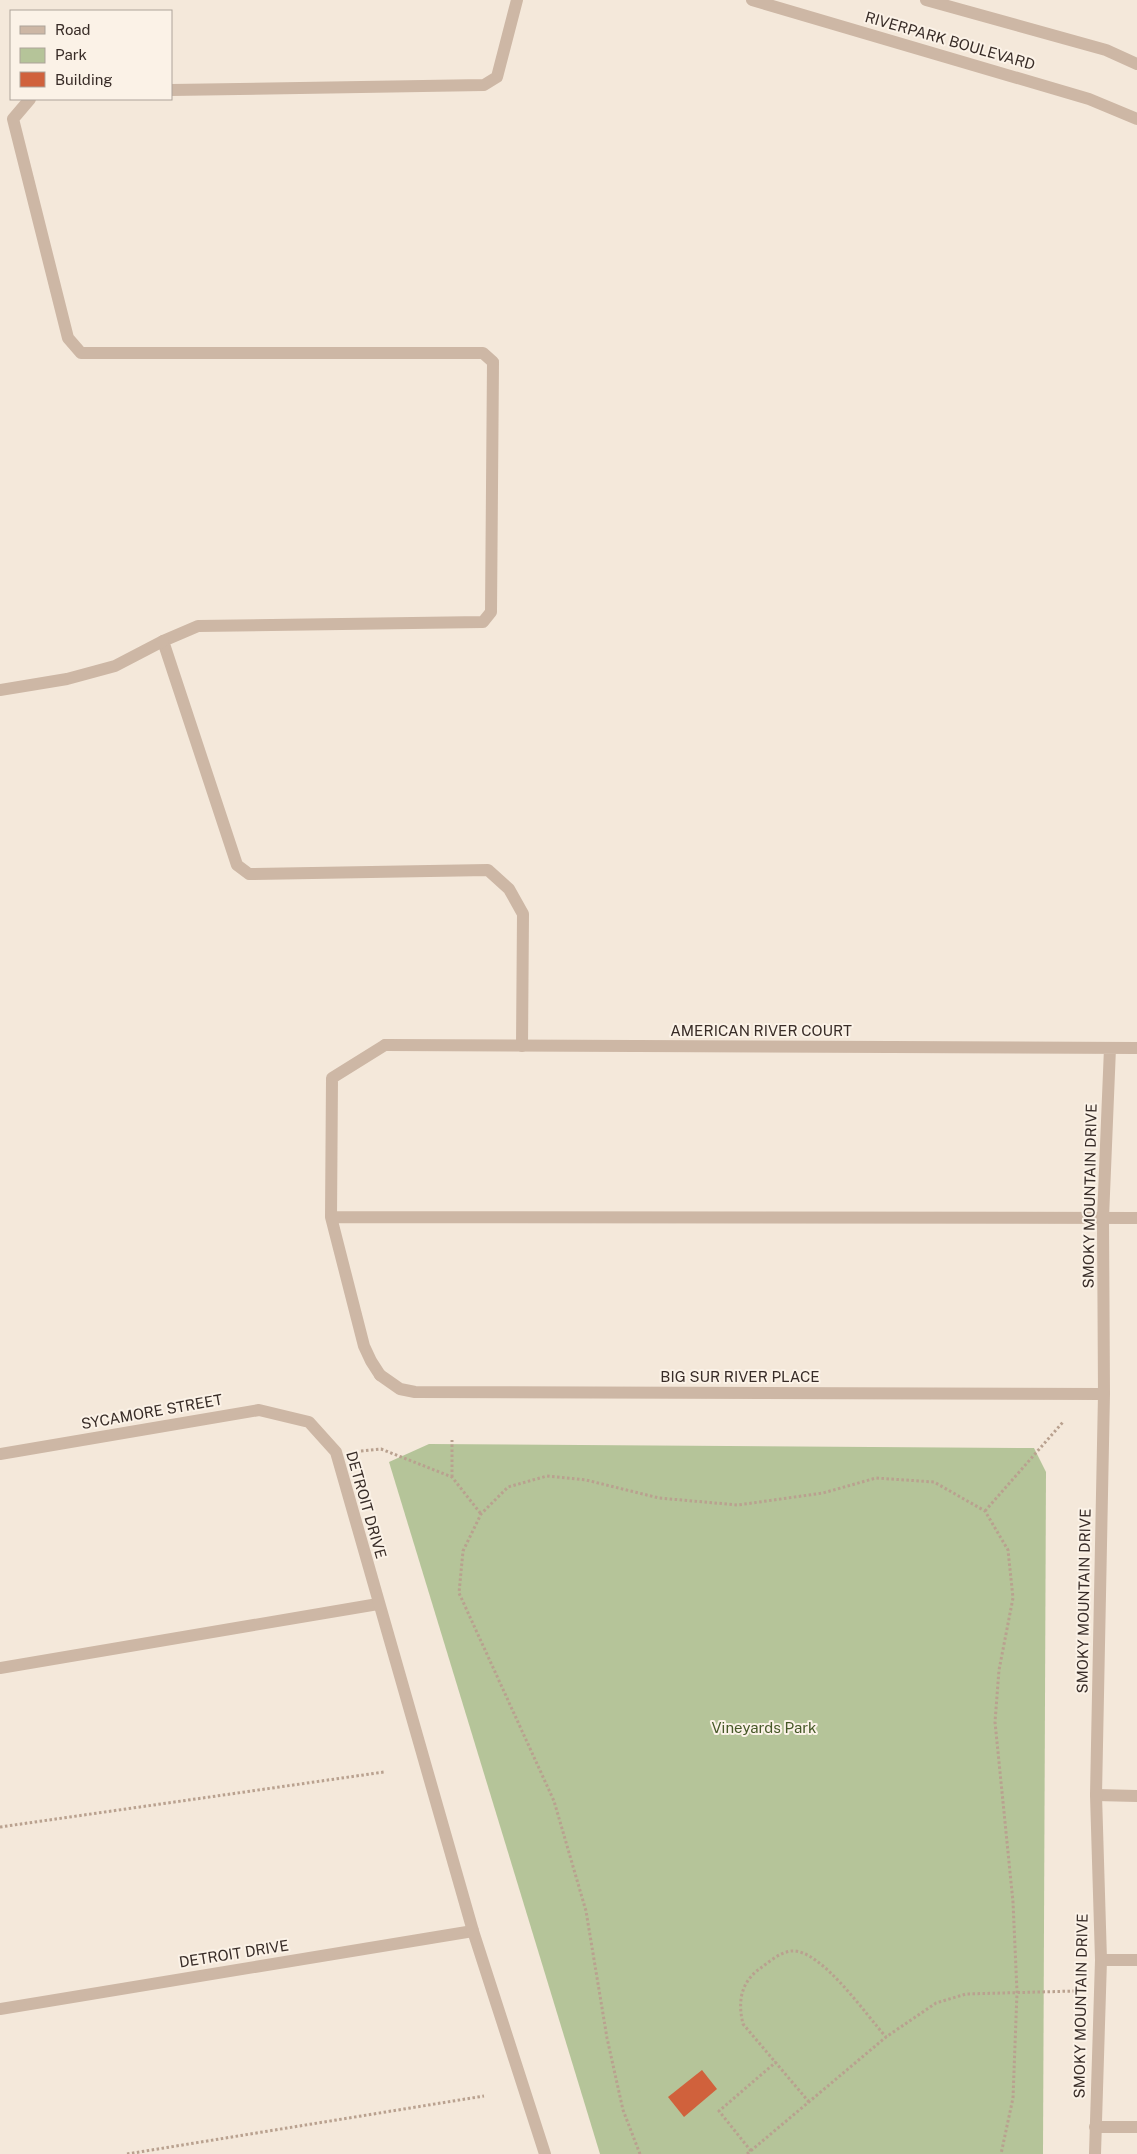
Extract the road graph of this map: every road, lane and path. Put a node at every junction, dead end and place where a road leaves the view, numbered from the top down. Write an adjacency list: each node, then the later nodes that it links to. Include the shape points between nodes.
1 (517, 0): 5 (street, via 496,77 484,85)
2 (752, 0): 7 (street, RIVERPARK BOULEVARD, via 1089,99)
3 (926, 0): 4 (street, via 1106,50)
4 (1137, 64)
5 (172, 90)
6 (29, 100): 8 (street, via 13,120 68,338 81,353 483,354 493,362 491,612 483,622 198,626)
7 (1137, 119)
8 (163, 641): 9 (street, via 115,666 67,679); 10 (street, via 237,865 249,874 488,870 509,889 523,914)
9 (0, 690)
10 (522, 1046): 11 (street, AMERICAN RIVER COURT); 13 (street, AMERICAN RIVER COURT, via 385,1045 332,1078)
11 (1110, 1048): 12 (street, AMERICAN RIVER COURT); 14 (street, SMOKY MOUNTAIN DRIVE)
12 (1137, 1048)
13 (331, 1218): 14 (street); 16 (street, BIG SUR RIVER PLACE, via 364,1346 371,1361 389,1383 415,1392)
14 (1103, 1218): 15 (street); 16 (street, SMOKY MOUNTAIN DRIVE)
15 (1137, 1218)
16 (1104, 1394): 28 (street, SMOKY MOUNTAIN DRIVE)
17 (309, 1422): 20 (street, DETROIT DRIVE); 21 (street, SYCAMORE STREET, via 259,1410)
18 (1063, 1422): 23 (path)
19 (452, 1440): 22 (path)
20 (336, 1452): 22 (path, via 381,1450); 25 (street, DETROIT DRIVE)
21 (0, 1454)
22 (452, 1477): 24 (path)
23 (985, 1511): 24 (path, via 934,1482 876,1478 823,1493 738,1505 659,1498 586,1480 547,1476 508,1486); 35 (path, via 1008,1550 1013,1598 1000,1670 995,1722 1013,1902)
24 (481, 1514): 46 (path, via 463,1551 459,1593 554,1801 586,1911 607,2038 623,2110)
25 (378, 1604): 26 (street); 31 (street, DETROIT DRIVE)
26 (0, 1668)
27 (384, 1772): 30 (path)
28 (1096, 1795): 29 (street); 32 (street, SMOKY MOUNTAIN DRIVE)
29 (1137, 1796)
30 (0, 1827)
31 (472, 1931): 36 (street, DETROIT DRIVE); 45 (street, DETROIT DRIVE)
32 (1101, 1960): 33 (street); 34 (street, SMOKY MOUNTAIN DRIVE)
33 (1137, 1960)
34 (1099, 1991): 35 (path); 41 (street, SMOKY MOUNTAIN DRIVE)
35 (1017, 1992): 37 (path, via 966,1994 936,2002); 48 (path, via 1013,2098)
36 (0, 2009)
37 (886, 2038): 38 (path, via 823,1965 805,1954 792,1951 752,1974 742,1988 740,2010 743,2024); 40 (path)
38 (776, 2062): 40 (path); 43 (path, via 719,2111)
39 (484, 2096): 44 (path)
40 (809, 2102): 43 (path)
41 (1096, 2127): 42 (street); 49 (street, SMOKY MOUNTAIN DRIVE)
42 (1137, 2127)
43 (751, 2150): 47 (path)
44 (127, 2154)
45 (545, 2154)
46 (640, 2154)
47 (747, 2154)
48 (1001, 2154)
49 (1096, 2154)

